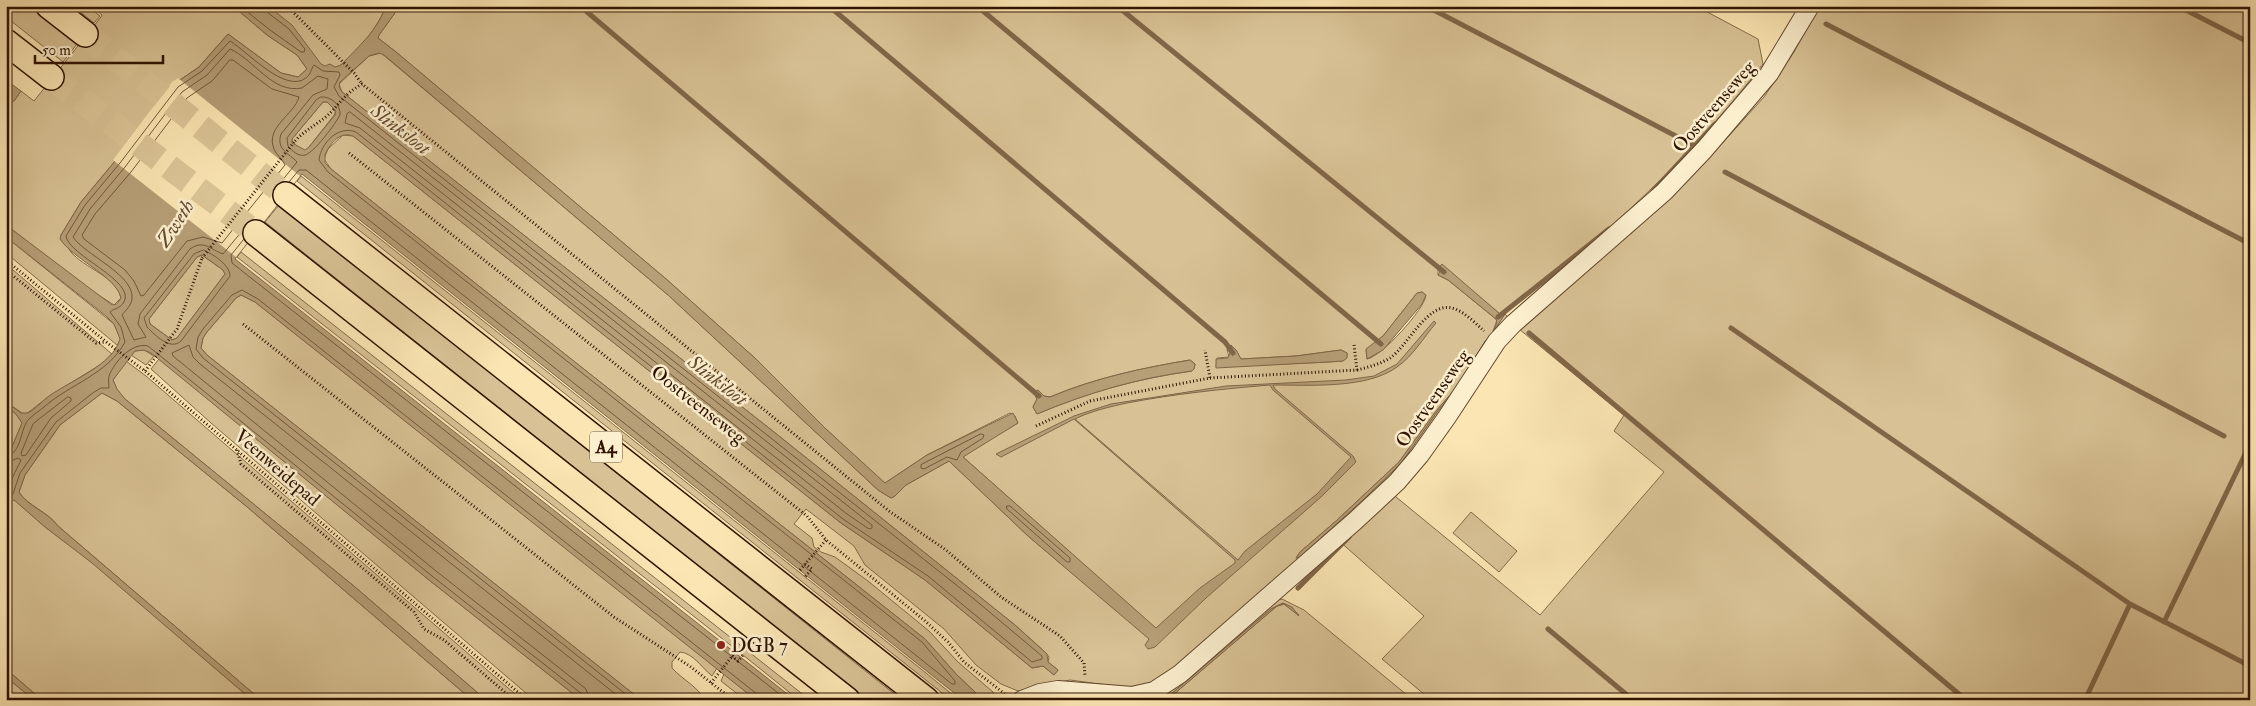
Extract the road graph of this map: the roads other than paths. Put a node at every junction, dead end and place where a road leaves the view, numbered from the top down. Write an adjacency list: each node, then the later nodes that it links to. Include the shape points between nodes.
1 (49, 6): 3 (highway)
2 (1810, 6): 10 (street, Oostveenseweg, via 1769,74 1698,157 1664,192 1513,324 1498,341 1420,455 1397,482 1194,663 1168,683 1142,695 1121,697 1058,690)
3 (85, 34)
4 (6, 42): 5 (highway)
5 (51, 77)
6 (286, 195): 9 (highway, A4)
7 (256, 233): 8 (highway, A4)
8 (847, 700)
9 (926, 700)
10 (1022, 700)

